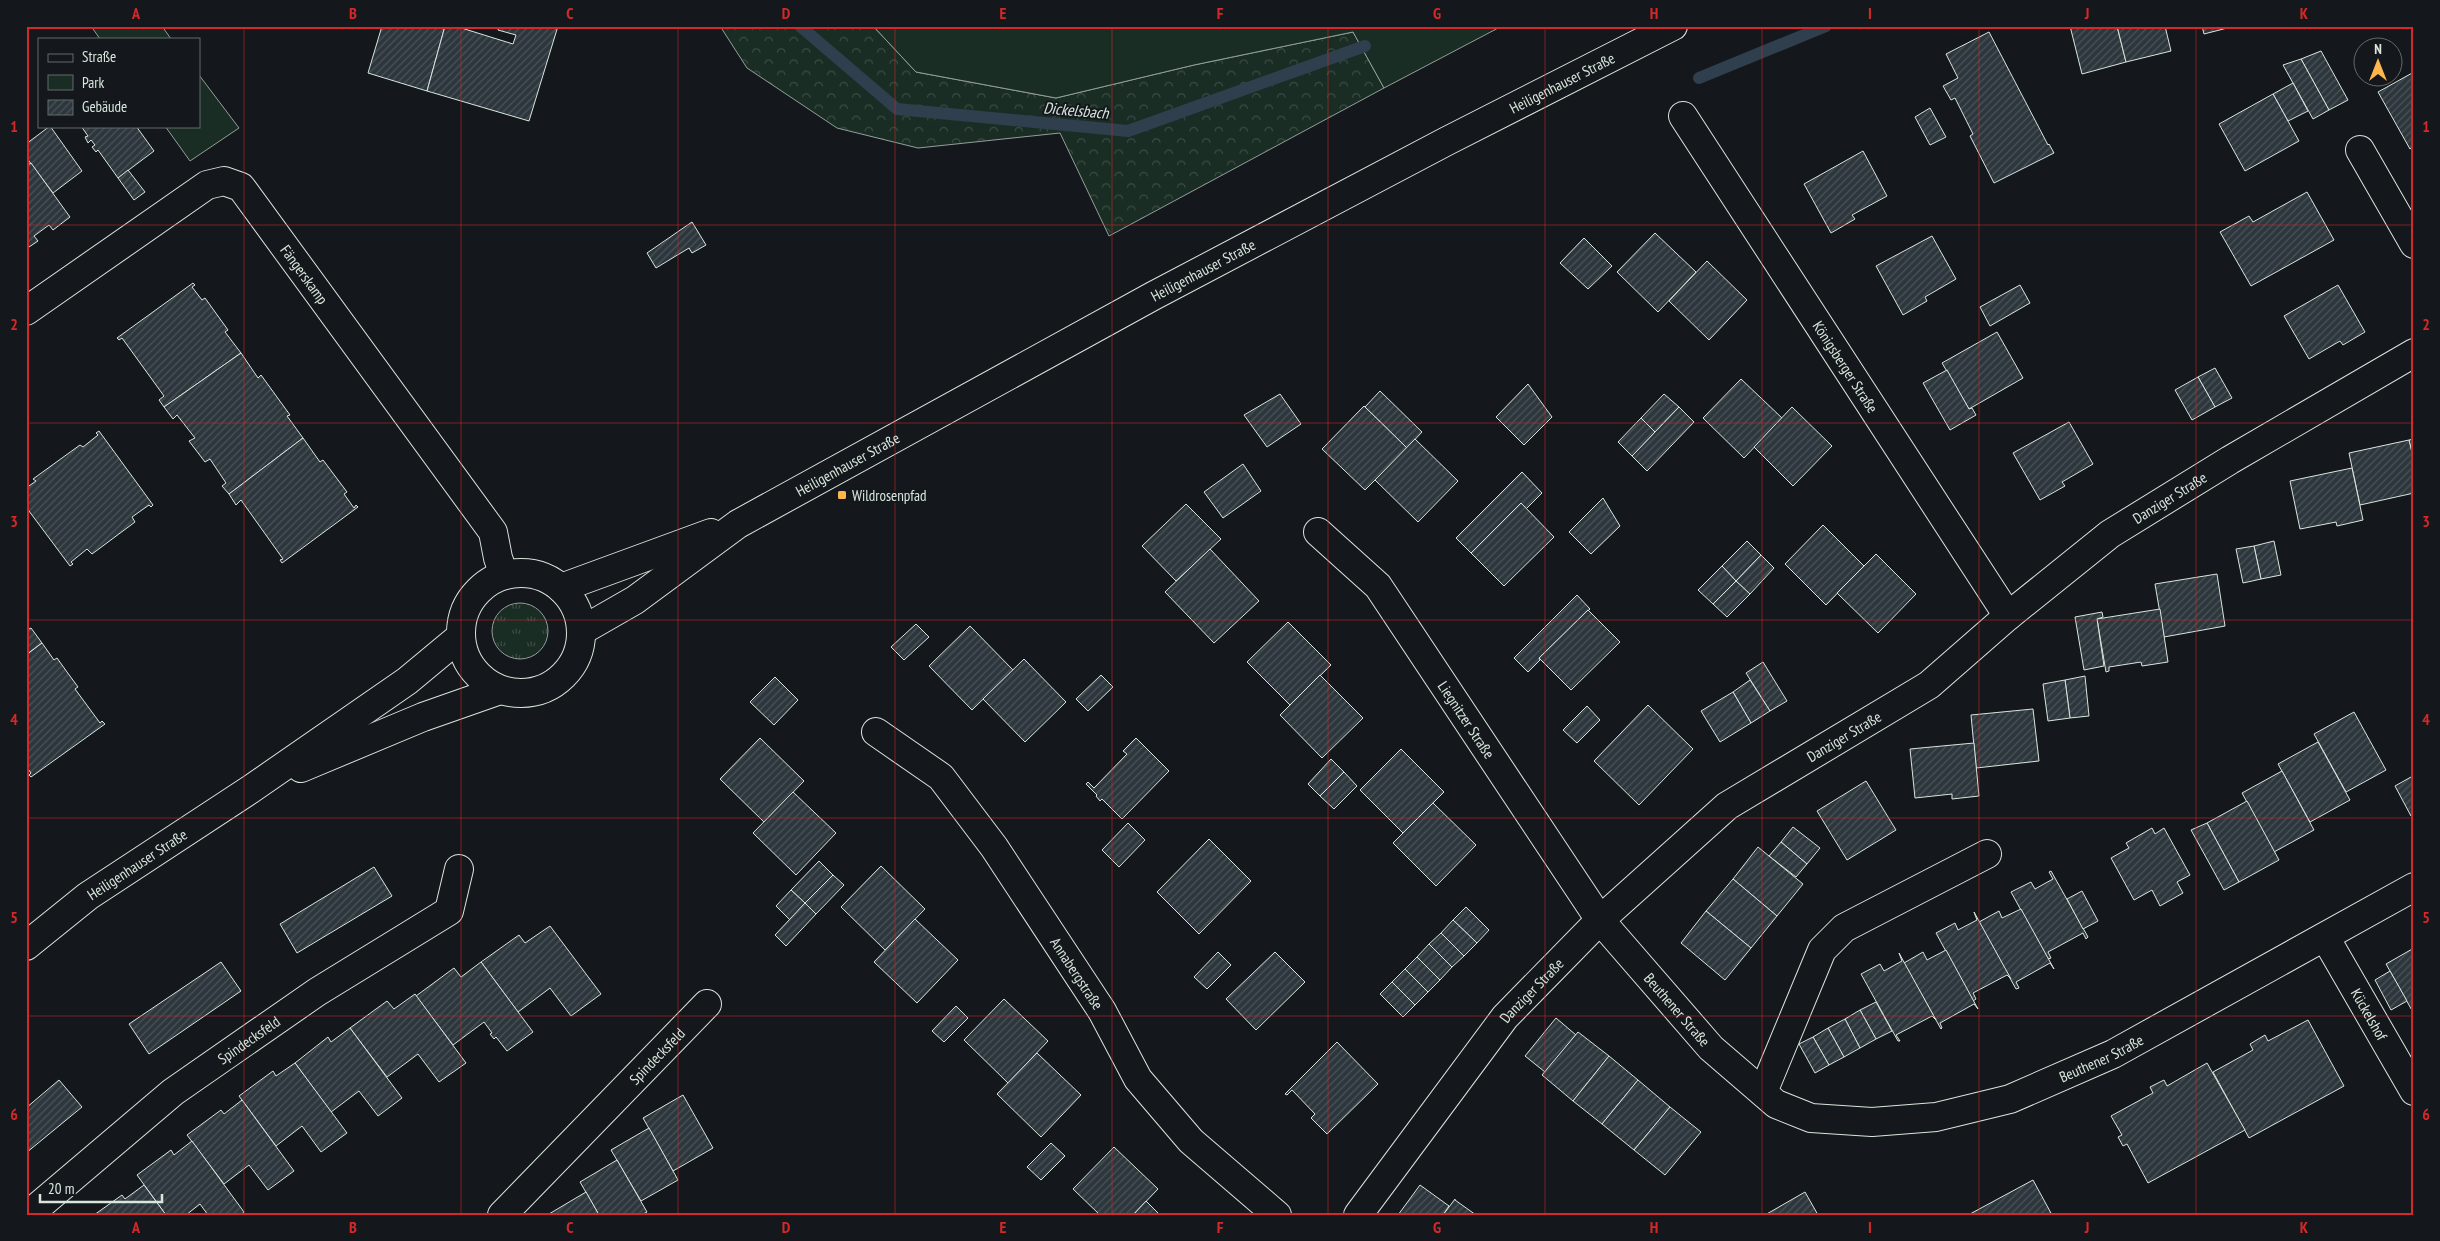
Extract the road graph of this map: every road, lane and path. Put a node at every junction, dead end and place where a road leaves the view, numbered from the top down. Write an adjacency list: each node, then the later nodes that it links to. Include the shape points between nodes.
1 (1673, 26): 7 (street, Heiligenhauser Straße, via 1153,296)
2 (1683, 116): 11 (street, Königsberger Straße)
3 (2360, 150): 4 (street)
4 (2414, 244)
5 (26, 312): 9 (street, Fängerskamp, via 207,185 224,181 240,187 493,532)
6 (2414, 353): 11 (street, Danziger Straße, via 2110,534)
7 (738, 524): 10 (street, Heiligenhauser Straße); 12 (street, Heiligenhauser Straße, via 635,600)
8 (1318, 532): 20 (street, Liegnitzer Straße, via 1378,586)
9 (504, 575): 10 (street, via 524,573 544,577); 13 (street, via 486,584 471,598 462,616)
10 (561, 588): 12 (street, via 576,607)
11 (2008, 616): 20 (street, Danziger Straße, via 1930,685 1727,806)
12 (581, 631): 14 (street, via 577,654 565,674 546,688 523,694)
13 (460, 636): 14 (street, via 466,660 480,678); 16 (street, Heiligenhauser Straße, via 407,681)
14 (500, 690): 16 (street, Heiligenhauser Straße, via 423,717)
15 (876, 732): 28 (street, Annabergstraße, via 941,777 994,848 1097,1003 1138,1079 1191,1142)
16 (251, 789): 22 (street, Heiligenhauser Straße, via 88,896)
17 (1988, 854): 25 (street, via 1844,928 1822,950)
18 (459, 869): 26 (street, Spindecksfeld, via 449,912 317,992 173,1092)
19 (2414, 887): 21 (street, Beuthener Straße)
20 (1600, 920): 25 (street, Beuthener Straße, via 1711,1048); 29 (street, Danziger Straße, via 1505,1017)
21 (2325, 937): 24 (street, Kückelshof); 25 (street, Beuthener Straße, via 2113,1054 2010,1099 1936,1117 1872,1122 1811,1118 1776,1104)
22 (26, 946)
23 (707, 1004): 27 (street, Spindecksfeld)
24 (2414, 1091)
25 (1763, 1092)
26 (28, 1215)
27 (502, 1215)
28 (1276, 1215)
29 (1358, 1215)

